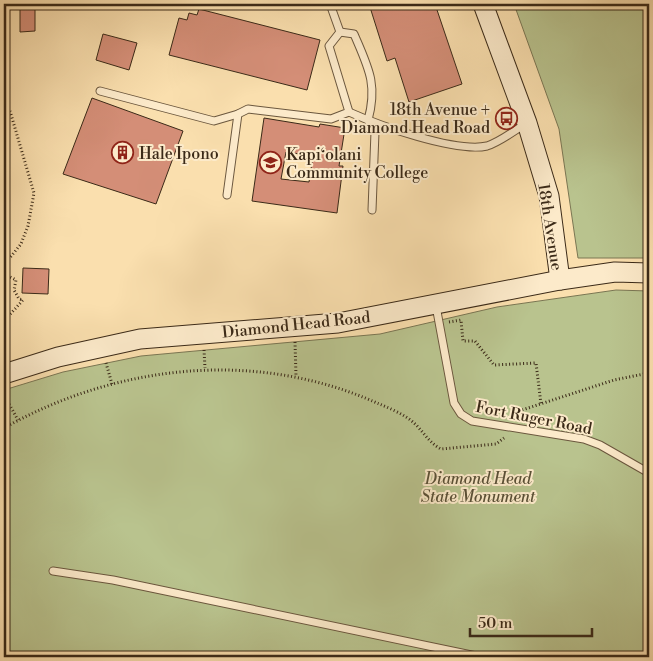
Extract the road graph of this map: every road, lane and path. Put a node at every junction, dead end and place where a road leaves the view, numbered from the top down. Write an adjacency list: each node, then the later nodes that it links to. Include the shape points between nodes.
1 (330, 4): 3 (lane)
2 (483, 4): 9 (street, 18th Avenue)
3 (340, 32): 6 (lane, via 329,46); 8 (lane, via 354,34 372,78 373,104)
4 (100, 92): 7 (lane, via 214,121)
5 (10, 111): 12 (path, via 34,193 21,244)
6 (349, 112): 7 (lane, via 331,119 248,109); 8 (lane)
7 (238, 114): 10 (lane)
8 (368, 120): 9 (lane, via 474,148 489,145); 11 (lane, via 375,132)
9 (527, 123): 15 (street, 18th Avenue, via 549,196)
10 (227, 195)
11 (372, 210)
12 (4, 265)
13 (649, 272): 15 (street, Diamond Head Road, via 615,272)
14 (4, 274): 17 (path, via 16,280 14,290 23,300)
15 (560, 280): 16 (street, Diamond Head Road)
16 (436, 303): 18 (lane, Fort Ruger Road); 24 (street, Diamond Head Road, via 338,323 140,338 58,357)
17 (4, 321)
18 (439, 324): 28 (path, via 461,320 463,341 475,341 494,365 536,363); 33 (lane, Fort Ruger Road, via 454,402 466,418 584,439)
19 (295, 342): 25 (path)
20 (204, 355): 21 (path)
21 (205, 368): 25 (path); 26 (path)
22 (109, 371): 26 (path)
23 (649, 373): 28 (path, via 614,380)
24 (4, 374)
25 (296, 376): 32 (path, via 351,392 386,407 409,419 441,449 496,444)
26 (112, 384): 30 (path, via 71,397)
27 (4, 395): 30 (path)
28 (541, 404): 29 (path, via 519,410)
29 (513, 417)
30 (18, 420): 31 (path)
31 (4, 428)
32 (504, 436)
33 (649, 473)
34 (53, 571): 35 (lane, via 113,580)
35 (481, 657)

